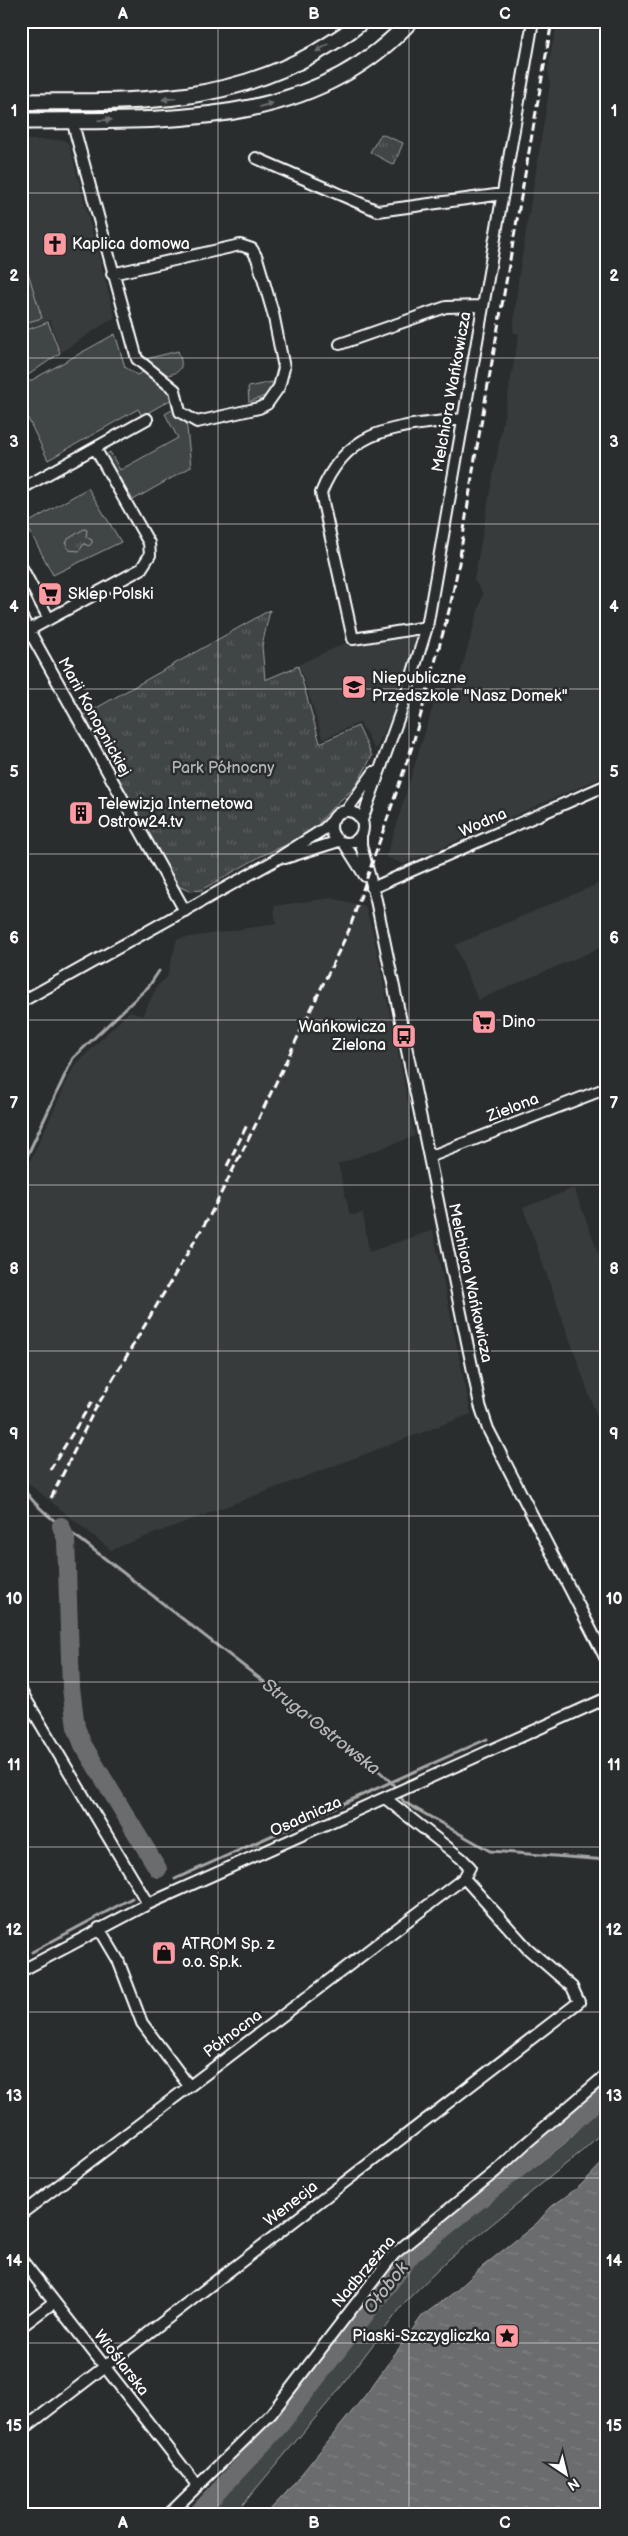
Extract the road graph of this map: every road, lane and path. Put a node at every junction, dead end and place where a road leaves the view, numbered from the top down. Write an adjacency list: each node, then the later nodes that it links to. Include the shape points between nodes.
1 (362, 21): 4 (main road, one-way to 4, via 322,49 283,69 207,94 154,100)
2 (410, 21): 5 (main road, one-way to 2, via 197,118 238,112 287,99 325,84 359,65)
3 (533, 21): 8 (street, Melchiora Wańkowicza)
4 (21, 102)
5 (72, 120): 6 (main road); 9 (street)
6 (21, 121)
7 (256, 158): 8 (street, via 378,211)
8 (503, 194): 10 (street, Melchiora Wańkowicza)
9 (112, 274): 9 (street, via 240,245 252,249 258,258 273,313 284,368 273,398 259,408 196,422 180,412 175,390 137,359)
10 (483, 306): 11 (street, via 446,306); 13 (street, Melchiora Wańkowicza)
11 (340, 344)
12 (146, 419): 14 (street)
13 (462, 419): 19 (street, Melchiora Wańkowicza); 19 (street, via 406,426 364,438 337,464 321,493 353,639)
14 (95, 448): 15 (street); 18 (street, via 148,543 150,555 141,569)
15 (21, 489)
16 (21, 566): 18 (street)
17 (21, 616): 20 (street, Marii Konopnickiej)
18 (49, 619): 20 (street)
19 (427, 627): 21 (street, Melchiora Wańkowicza, via 401,711)
20 (25, 634): 30 (street, Marii Konopnickiej)
21 (380, 763): 23 (street, Melchiora Wańkowicza); 24 (street, Melchiora Wańkowicza)
22 (607, 785): 29 (street, Wodna)
23 (347, 810): 24 (street); 25 (street, via 337,813)
24 (362, 820): 26 (street)
25 (331, 822): 27 (street, via 331,832); 28 (street)
26 (361, 834): 27 (street, via 354,842); 29 (street, Melchiora Wańkowicza)
27 (341, 842): 28 (street); 29 (street, Melchiora Wańkowicza)
28 (272, 862): 30 (street)
29 (372, 888): 33 (street, Melchiora Wańkowicza)
30 (185, 911): 31 (street)
31 (21, 1002)
32 (607, 1088): 33 (street, Zielona)
33 (429, 1157): 34 (street, Melchiora Wańkowicza, via 483,1417)
34 (607, 1661)
35 (21, 1691): 39 (street)
36 (607, 1698): 37 (street, Osadnicza)
37 (385, 1798): 38 (street, via 462,1858 470,1867); 39 (street, Osadnicza)
38 (464, 1878): 43 (street, Północna); 48 (street, Wenecja, via 528,1948 572,1988 579,2002)
39 (148, 1904): 40 (street, Osadnicza)
40 (99, 1928): 41 (street, Osadnicza); 43 (street, via 118,1960 142,2023)
41 (21, 1971)
42 (607, 2074): 50 (street, Nadbrzeżna, via 394,2254 271,2414)
43 (189, 2086): 44 (street, Północna)
44 (21, 2214)
45 (21, 2259): 46 (street, Wioślarska)
46 (54, 2302): 47 (street); 48 (street, Wioślarska)
47 (21, 2327)
48 (104, 2367): 49 (street, Wenecja); 50 (street, Wioślarska)
49 (21, 2431)
50 (197, 2485): 51 (street, Nadbrzeżna)
51 (168, 2515)

